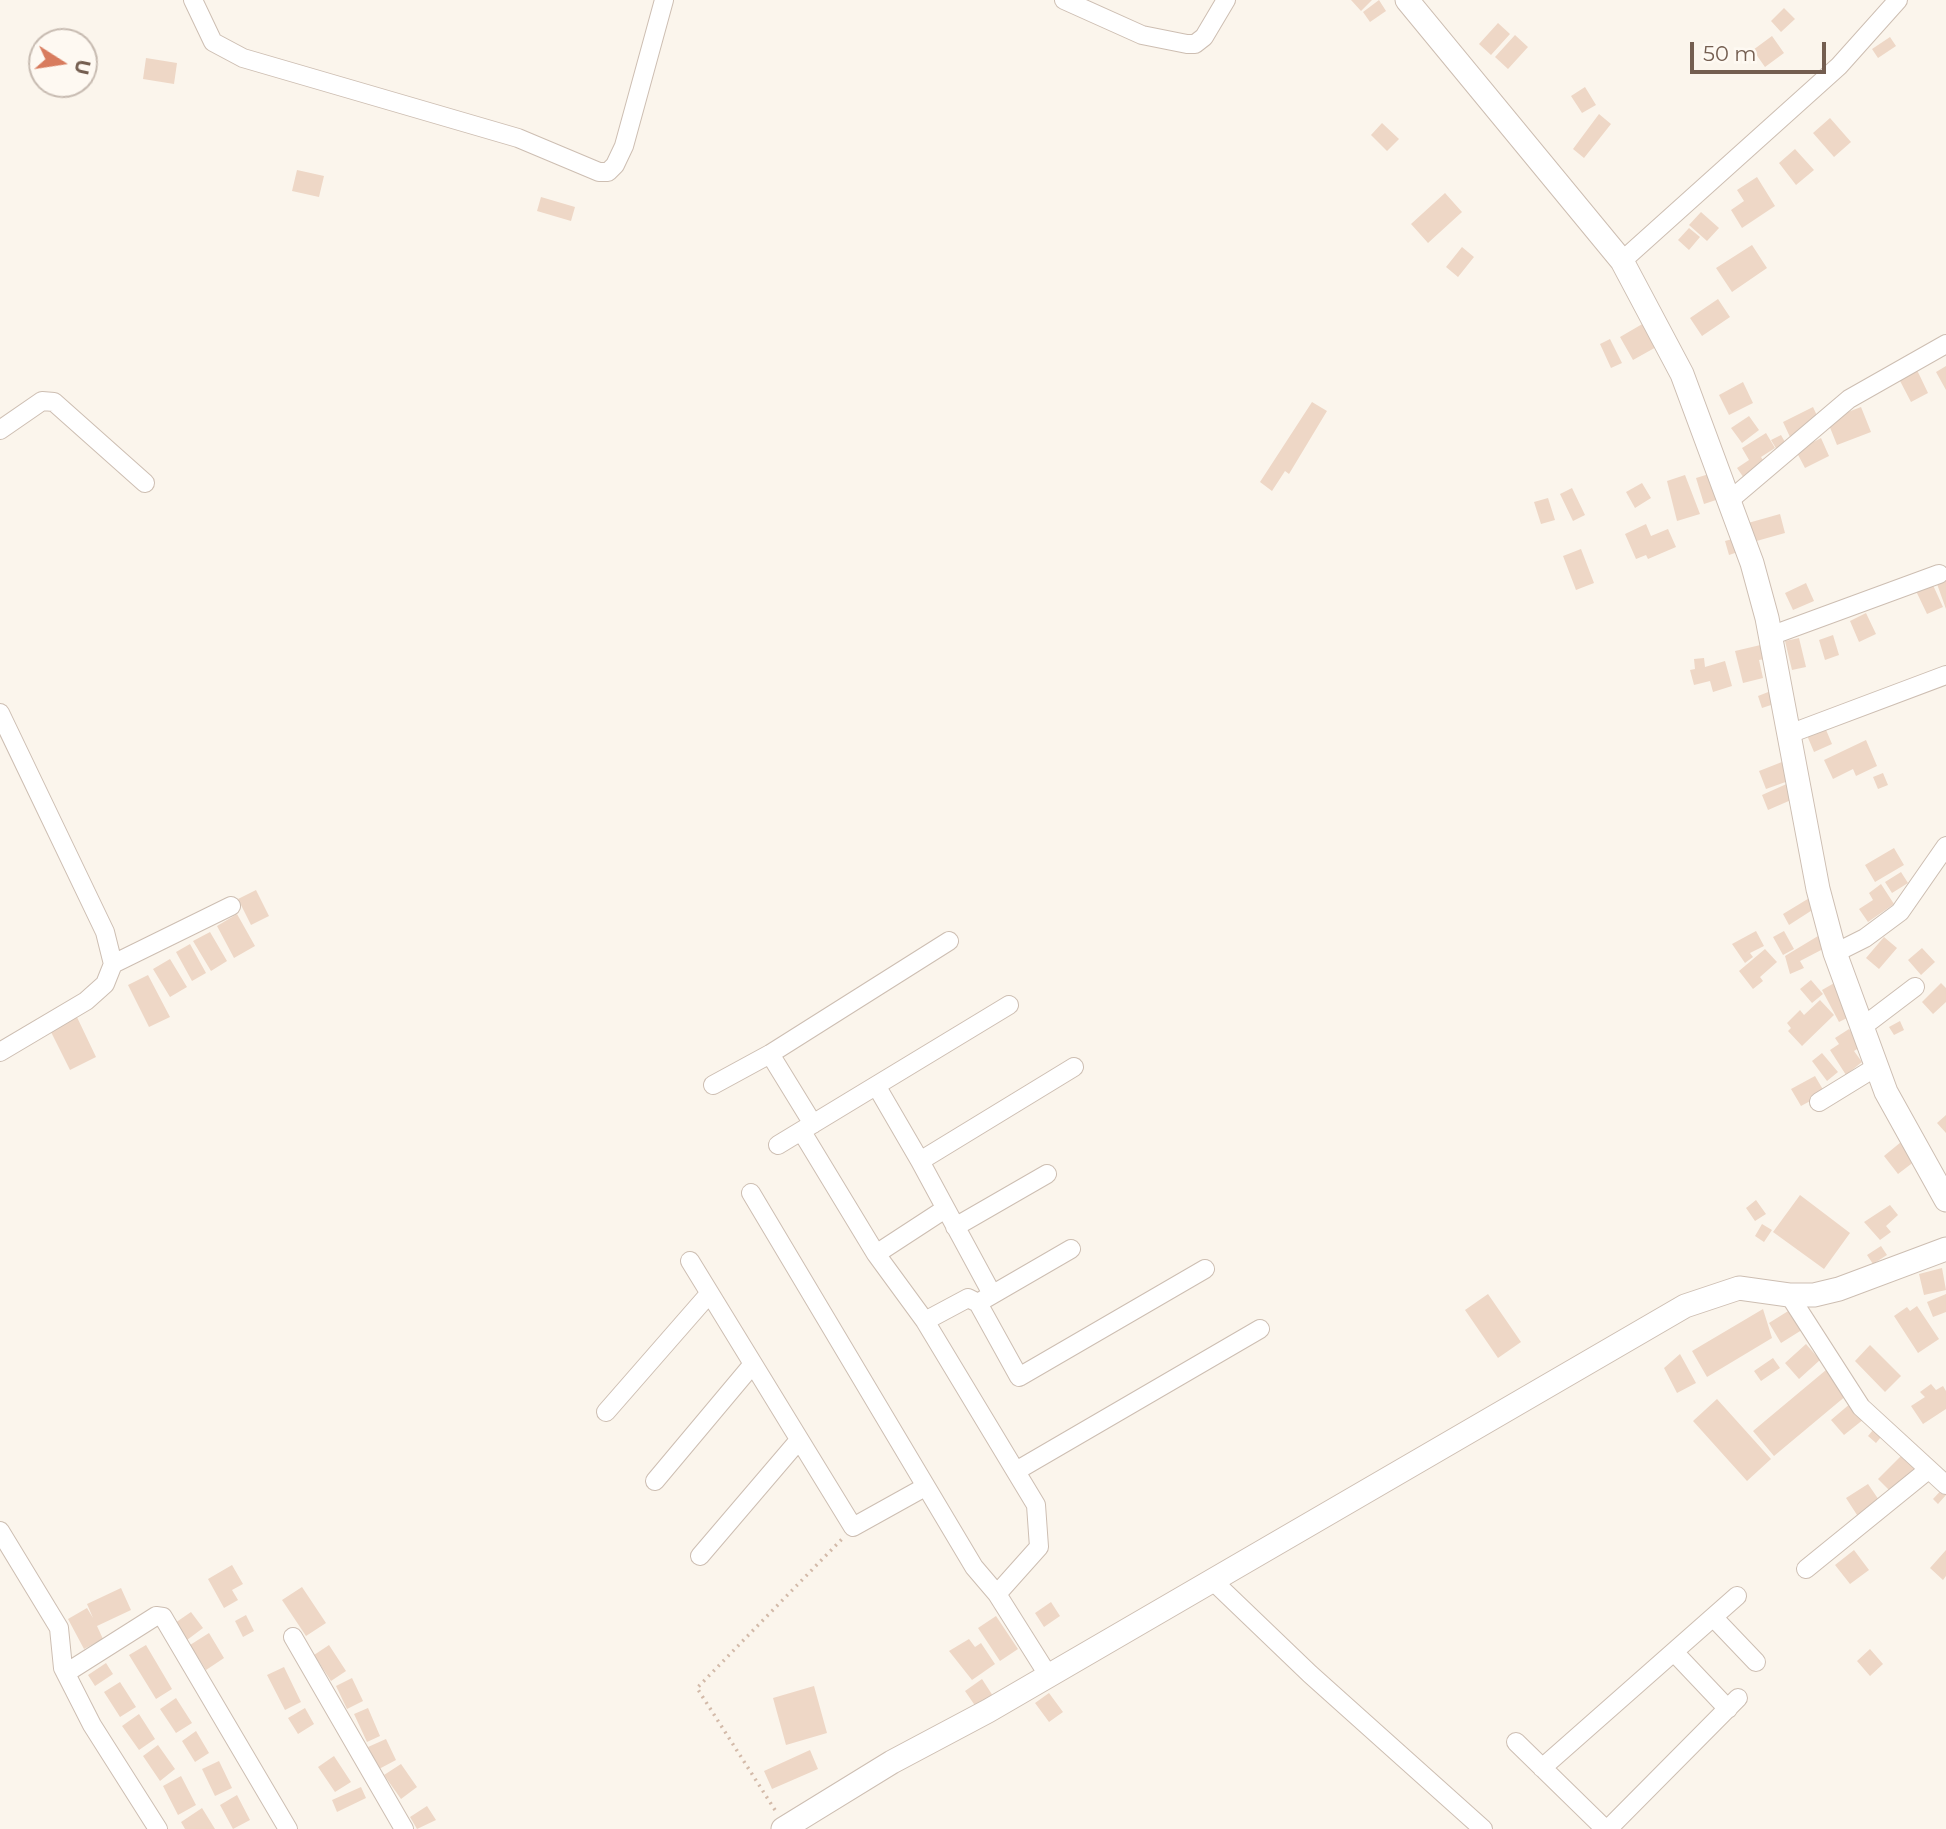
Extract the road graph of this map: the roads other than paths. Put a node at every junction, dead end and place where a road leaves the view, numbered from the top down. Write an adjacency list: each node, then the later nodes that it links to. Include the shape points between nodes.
1 (193, 0): 2 (street, via 213,42 243,58 518,138 599,172 608,172 615,165 624,146)
2 (664, 0)
3 (1064, 0): 4 (street, via 1142,35 1195,44)
4 (1226, 0)
5 (1407, 0): 7 (street)
6 (1898, 0): 7 (street, via 1839,66)
7 (1622, 261): 11 (street, via 1682,374)
8 (1946, 344): 11 (street, via 1849,399)
9 (0, 430): 10 (street, via 47,400 65,410)
10 (145, 483)
11 (1730, 500): 13 (street)
12 (1938, 574): 13 (street)
13 (1770, 636): 16 (street)
14 (1946, 675): 16 (street)
15 (0, 713): 21 (street, via 105,932)
16 (1789, 734): 20 (street)
17 (1946, 846): 20 (street, via 1900,912)
18 (231, 906): 21 (street)
19 (949, 941): 26 (street)
20 (1835, 953): 24 (street)
21 (113, 964): 25 (street, via 105,984 86,1001)
22 (1915, 987): 24 (street)
23 (1009, 1006): 30 (street)
24 (1861, 1028): 28 (street)
25 (0, 1052)
26 (770, 1054): 29 (street); 32 (street)
27 (1074, 1067): 34 (street)
28 (1877, 1067): 31 (street); 37 (street)
29 (713, 1085)
30 (877, 1087): 32 (street); 34 (street)
31 (1819, 1102)
32 (807, 1128): 33 (street); 42 (street)
33 (778, 1145)
34 (920, 1161): 38 (street)
35 (1046, 1174): 39 (street)
36 (751, 1193): 57 (street)
37 (1946, 1200)
38 (945, 1209): 39 (street); 42 (street)
39 (955, 1227): 47 (street)
40 (1071, 1249): 47 (street)
41 (1946, 1249): 46 (street, via 1839,1289)
42 (876, 1254): 48 (street)
43 (690, 1261): 45 (street)
44 (1205, 1269): 47 (street, via 1018,1377)
45 (709, 1294): 50 (street); 51 (street)
46 (1789, 1295): 53 (street, via 1861,1407); 61 (street, via 1739,1287 1685,1306)
47 (985, 1298): 48 (street, via 968,1298)
48 (925, 1321): 54 (street)
49 (1260, 1329): 54 (street)
50 (753, 1364): 52 (street); 55 (street)
51 (606, 1412)
52 (799, 1440): 57 (street, via 853,1527); 59 (street)
53 (1928, 1470): 56 (street); 60 (street)
54 (1016, 1471): 62 (street, via 1036,1505 1039,1548)
55 (654, 1481)
56 (1946, 1485)
57 (925, 1487): 62 (street)
58 (0, 1531): 68 (street, via 59,1628)
59 (700, 1556)
60 (1806, 1569)
61 (1212, 1580): 69 (street); 76 (street)
62 (996, 1594): 69 (street)
63 (1737, 1596): 64 (street)
64 (1714, 1618): 66 (street); 67 (street)
65 (293, 1637): 75 (street)
66 (1674, 1652): 71 (street); 77 (street, via 1733,1703)
67 (1756, 1662)
68 (66, 1674): 73 (street, via 92,1726); 74 (street, via 156,1616 163,1617)
69 (1048, 1675): 72 (street)
70 (1516, 1742): 71 (street)
71 (1542, 1768): 77 (street)
72 (785, 1828)
73 (158, 1829)
74 (288, 1829)
75 (404, 1829)
76 (1483, 1829)
77 (1606, 1829)

